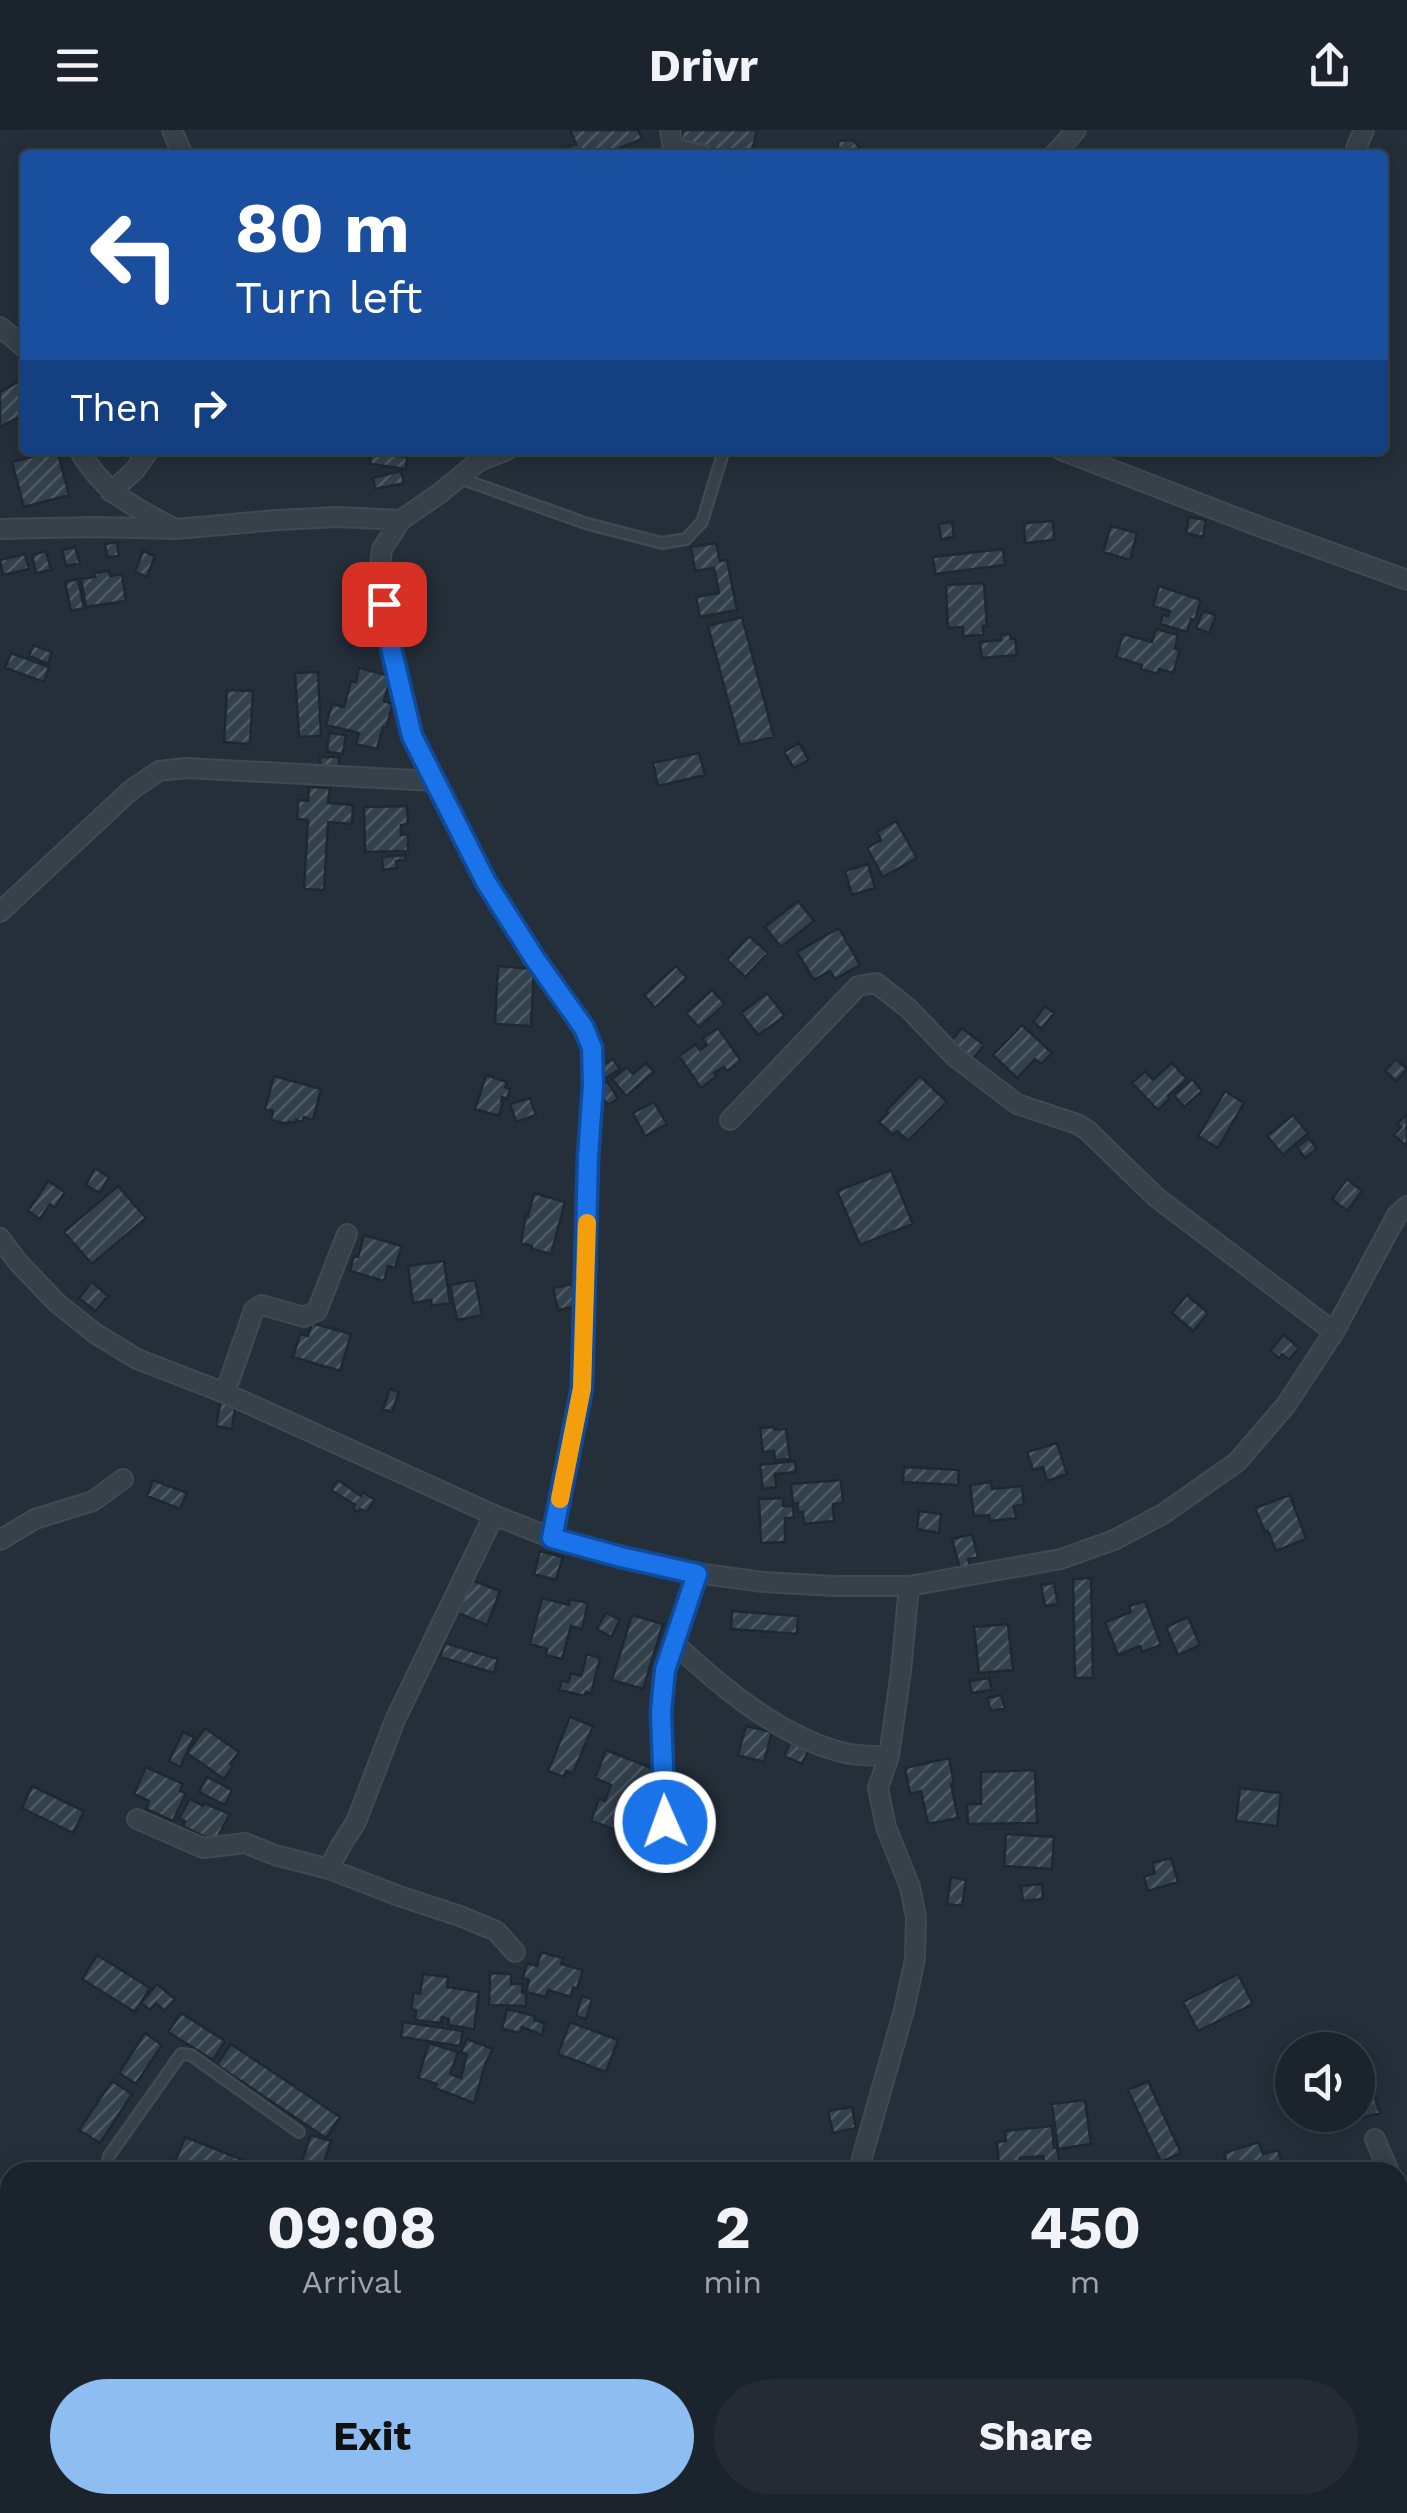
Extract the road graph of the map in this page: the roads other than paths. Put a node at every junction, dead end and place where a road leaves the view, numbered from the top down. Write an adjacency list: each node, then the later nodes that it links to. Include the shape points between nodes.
1 (1076, 130): 4 (street)
2 (1364, 130): 3 (street)
3 (1356, 148)
4 (1058, 150)
5 (0, 326): 6 (street)
6 (20, 344)
7 (81, 455): 13 (street)
8 (145, 455): 13 (street)
9 (722, 455): 12 (lane, via 702,522 686,539 662,543)
10 (1074, 455): 17 (street)
11 (476, 456): 12 (street)
12 (458, 478): 14 (street)
13 (111, 492): 16 (street)
14 (401, 520): 16 (street, via 337,517); 18 (street, via 382,549 384,604 412,736)
15 (0, 529): 16 (street)
16 (176, 529)
17 (1407, 580)
18 (435, 781): 19 (street, via 158,771); 28 (street, via 486,882 592,1048 582,1388)
19 (0, 912)
20 (730, 1120): 24 (street, via 858,986 876,983 1017,1104 1087,1130 1156,1197)
21 (1407, 1206): 24 (street)
22 (347, 1234): 25 (street, via 317,1311 304,1317 262,1305 254,1310)
23 (0, 1238): 25 (street, via 96,1334 137,1359)
24 (1334, 1332): 31 (street, via 1237,1462 1162,1514 1061,1560)
25 (225, 1393): 27 (street)
26 (123, 1479): 29 (street, via 93,1501 35,1519)
27 (494, 1515): 28 (street); 36 (street)
28 (552, 1538): 30 (street)
29 (0, 1540)
30 (697, 1574): 31 (street); 32 (street)
31 (909, 1586): 33 (street)
32 (674, 1643): 33 (street, via 709,1676 803,1738 853,1755); 35 (street, via 661,1712)
33 (889, 1756): 41 (street, via 878,1788 910,1887 915,1959)
34 (136, 1819): 36 (street, via 203,1848 245,1843)
35 (665, 1822)
36 (329, 1869): 37 (street, via 496,1931)
37 (515, 1952)
38 (299, 2132): 40 (lane, via 181,2054)
39 (1374, 2138): 42 (street)
40 (107, 2162)
41 (861, 2162)
42 (1384, 2162)

